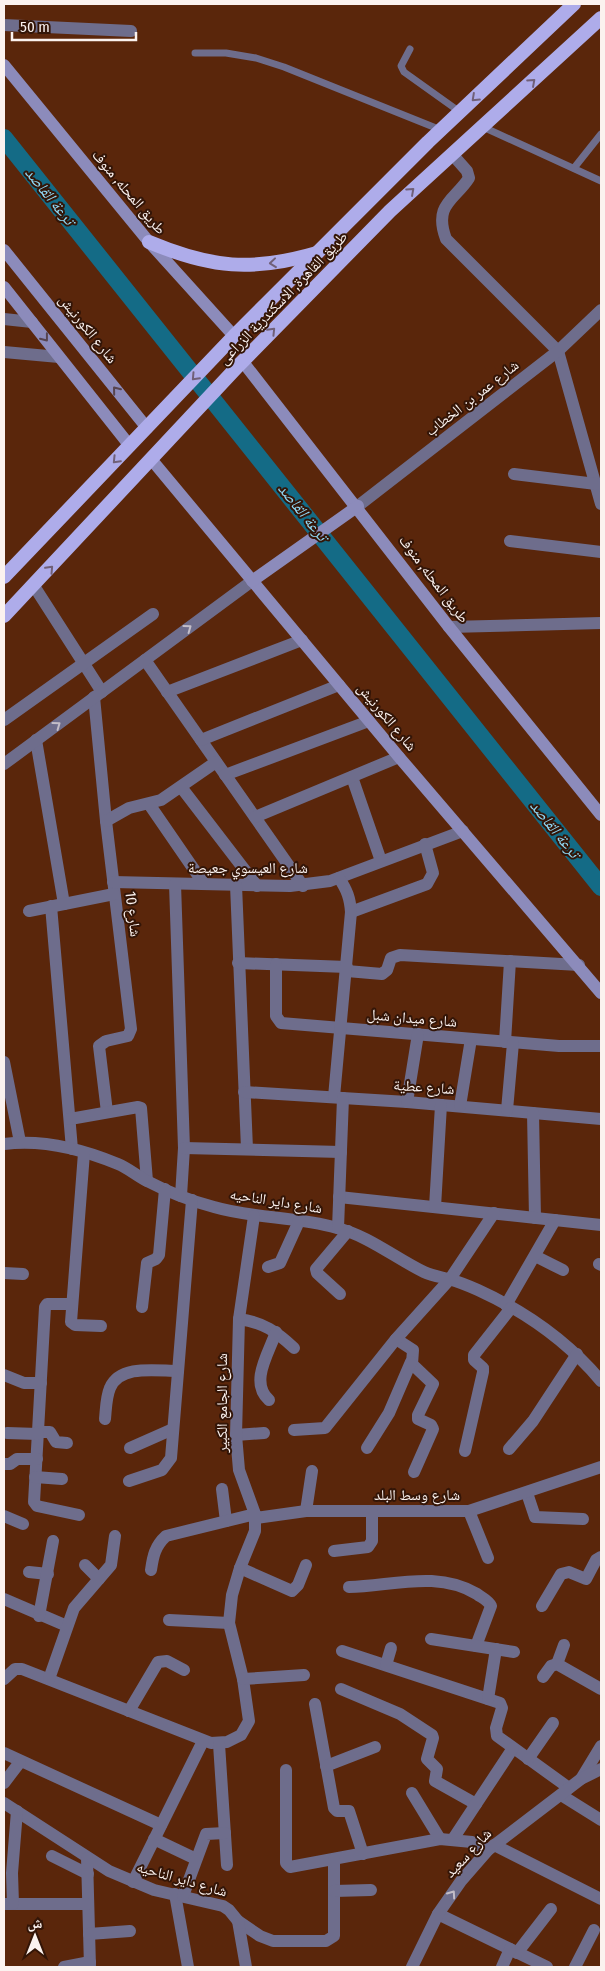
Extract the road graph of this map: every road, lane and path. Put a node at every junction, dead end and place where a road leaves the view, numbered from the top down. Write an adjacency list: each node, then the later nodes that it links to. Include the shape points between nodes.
1 (574, 4): 8 (highway, طريق القاهرة, الاسكندرية الزراعى, one-way to 8)
2 (601, 18): 9 (highway, طريق القاهرة, الاسكندرية الزراعى, one-way to 2)
3 (4, 25): 4 (street)
4 (131, 32)
5 (410, 49): 8 (lane, via 401,66 404,72)
6 (196, 53): 10 (lane, via 256,58)
7 (4, 65): 18 (main road, طريق المحله, منوف)
8 (460, 112): 10 (highway, طريق القاهرة, الاسكندرية الزراعى)
9 (482, 126): 13 (highway, طريق القاهرة, الاسكندرية الزراعى); 14 (lane)
10 (441, 130): 12 (highway, طريق القاهرة, الاسكندرية الزراعى)
11 (601, 134): 14 (lane)
12 (428, 142): 13 (highway, via 427,150 431,157 438,161); 16 (highway, طريق القاهرة, الاسكندرية الزراعى)
13 (449, 157): 17 (highway, طريق القاهرة, الاسكندرية الزراعى, one-way to 13); 26 (street, via 467,171 469,178 444,207 442,230 446,239)
14 (574, 168): 15 (lane)
15 (601, 181)
16 (374, 198): 17 (highway, via 385,196 389,200); 20 (highway, طريق القاهرة, الاسكندرية الزراعى)
17 (390, 211): 29 (highway, طريق القاهرة, الاسكندرية الزراعى, one-way to 17)
18 (149, 242): 20 (highway, one-way to 18, via 286,262 216,264); 25 (main road, طريق المحله, منوف)
19 (4, 250): 30 (main road, شارع الكورنيش, one-way to 19)
20 (320, 252): 25 (highway, طريق القاهرة, الاسكندرية الزراعى)
21 (4, 286): 24 (main road)
22 (601, 310): 26 (street, شارع عمر بن الخطاب)
23 (4, 319): 24 (street)
24 (32, 322): 28 (main road, one-way to 28)
25 (232, 339): 30 (highway, طريق القاهرة, الاسكندرية الزراعى, one-way to 30)
26 (558, 351): 33 (street); 37 (street, شارع عمر بن الخطاب)
27 (4, 352): 28 (street)
28 (59, 357): 31 (main road)
29 (240, 364): 32 (highway, طريق القاهرة, الاسكندرية الزراعى); 37 (main road, طريق المحله, منوف)
30 (147, 428): 31 (highway, طريق القاهرة, الاسكندرية الزراعى)
31 (130, 446): 40 (highway, طريق القاهرة, الاسكندرية الزراعى, one-way to 40)
32 (151, 459): 41 (main road, شارع الكورنيش); 42 (highway, طريق القاهرة, الاسكندرية الزراعى, one-way to 32)
33 (596, 461): 35 (street)
34 (514, 474): 35 (street)
35 (596, 484): 36 (street)
36 (601, 504)
37 (358, 506): 41 (main road); 46 (main road, طريق المحله, منوف)
38 (510, 541): 39 (street)
39 (601, 552)
40 (4, 577)
41 (252, 581): 47 (main road, شارع الكورنيش); 48 (street, one-way to 41)
42 (34, 586): 44 (highway, طريق القاهرة, الاسكندرية الزراعى); 49 (street)
43 (153, 614): 49 (street)
44 (4, 616)
45 (601, 623): 46 (street)
46 (449, 627): 64 (main road, طريق المحله, منوف)
47 (302, 640): 50 (main road, شارع الكورنيش); 51 (street)
48 (145, 660): 51 (street); 52 (street)
49 (83, 663): 52 (street); 53 (street)
50 (339, 684): 54 (main road, شارع الكورنيش); 56 (street)
51 (167, 692): 56 (street)
52 (98, 694): 55 (street, one-way to 52); 66 (street, شارع 10)
53 (4, 720)
54 (369, 721): 57 (main road, شارع الكورنيش); 60 (street)
55 (36, 740): 59 (street); 77 (street)
56 (201, 740): 58 (street)
57 (399, 757): 61 (street); 67 (main road, شارع الكورنيش)
58 (216, 762): 60 (street); 62 (street)
59 (4, 764)
60 (226, 775): 65 (street)
61 (352, 777): 65 (street); 69 (street)
62 (181, 787): 63 (street); 74 (street)
63 (149, 804): 66 (street, via 126,809); 72 (street)
64 (601, 815)
65 (255, 817): 75 (street)
66 (106, 821): 76 (street, شارع 10)
67 (463, 831): 68 (street, شارع العيسوي جعيصة); 84 (main road, شارع الكورنيش)
68 (425, 844): 69 (street, شارع العيسوي جعيصة); 80 (street, via 433,873 427,884)
69 (381, 862): 70 (street, شارع العيسوي جعيصة)
70 (339, 878): 75 (street, شارع العيسوي جعيصة); 80 (street, via 346,888)
71 (175, 884): 72 (street, شارع العيسوي جعيصة); 76 (street, شارع العيسوي جعيصة); 105 (street)
72 (204, 884): 73 (street, شارع العيسوي جعيصة)
73 (236, 885): 74 (street, شارع العيسوي جعيصة); 82 (street)
74 (257, 886): 75 (street, شارع العيسوي جعيصة)
75 (303, 886)
76 (114, 888): 77 (street, شارع العيسوي جعيصة); 99 (street, شارع 10, via 131,1029 128,1036 99,1046)
77 (64, 904): 78 (street, شارع العيسوي جعيصة)
78 (50, 906): 79 (street, شارع العيسوي جعيصة); 101 (street)
79 (29, 910)
80 (351, 912): 85 (street)
81 (510, 961): 84 (street); 85 (street, via 400,955 390,958 382,974); 90 (street)
82 (238, 963): 83 (street); 93 (street)
83 (276, 964): 85 (street); 87 (street, شارع ميدان شبل, via 278,1022)
84 (579, 965): 86 (main road, شارع الكورنيش)
85 (347, 969): 87 (street)
86 (601, 993)
87 (341, 1028): 88 (street, شارع ميدان شبل); 94 (street)
88 (418, 1034): 89 (street, شارع ميدان شبل); 95 (street)
89 (471, 1039): 90 (street, شارع ميدان شبل); 97 (street)
90 (510, 1042): 91 (street, شارع ميدان شبل, via 585,1048); 98 (street)
91 (601, 1046)
92 (4, 1062): 103 (street)
93 (244, 1092): 94 (street, شارع عطية); 106 (street)
94 (339, 1097): 95 (street, شارع عطية); 108 (street)
95 (407, 1102): 96 (street, شارع عطية)
96 (441, 1105): 97 (street, شارع عطية); 113 (street)
97 (460, 1106): 98 (street, شارع عطية)
98 (507, 1110): 100 (street, شارع عطية)
99 (107, 1112): 101 (street); 109 (street, via 141,1108)
100 (533, 1113): 102 (street, شارع عطية); 116 (street)
101 (70, 1119): 107 (street)
102 (601, 1119)
103 (20, 1142): 104 (street, شارع داير الناحيه); 107 (street, شارع داير الناحيه)
104 (4, 1144)
105 (184, 1148): 106 (street); 112 (street)
106 (247, 1149): 108 (street)
107 (78, 1151): 109 (street, شارع داير الناحيه, via 119,1164); 128 (street)
108 (341, 1152): 111 (street)
109 (148, 1181): 110 (street, شارع داير الناحيه)
110 (166, 1189): 112 (street, شارع داير الناحيه); 129 (street, via 159,1255 146,1263)
111 (339, 1197): 113 (street); 120 (street)
112 (186, 1198): 115 (street, شارع داير الناحيه); 138 (street)
113 (436, 1207): 114 (street)
114 (494, 1213): 116 (street); 126 (street)
115 (254, 1216): 117 (street, شارع داير الناحيه); 131 (street, شارع الجامع الكبير)
116 (535, 1218): 118 (street)
117 (300, 1219): 120 (street, شارع داير الناحيه); 122 (street, via 280,1263)
118 (555, 1220): 119 (street); 121 (street)
119 (601, 1224)
120 (343, 1229): 126 (street, شارع داير الناحيه, via 426,1273); 127 (street, via 316,1272)
121 (536, 1256): 123 (street); 130 (street)
122 (268, 1268)
123 (563, 1270)
124 (4, 1273): 125 (street)
125 (23, 1274)
126 (450, 1279): 130 (street, شارع داير الناحيه); 134 (street)
127 (340, 1294)
128 (72, 1304): 132 (street, via 72,1324); 141 (street, via 45,1305)
129 (142, 1307)
130 (508, 1307): 136 (street, شارع داير الناحيه, via 544,1328); 154 (street, via 474,1355 474,1360 484,1372)
131 (239, 1319): 133 (street); 149 (street, شارع الجامع الكبير)
132 (101, 1326)
133 (276, 1332): 135 (street); 142 (street, via 259,1386)
134 (396, 1340): 137 (street, via 414,1351); 145 (street, via 325,1428)
135 (294, 1348)
136 (577, 1354): 139 (street, شارع داير الناحيه); 153 (street, via 533,1421)
137 (411, 1362): 152 (street, via 389,1413); 159 (street, via 433,1384 418,1415 418,1419 433,1429)
138 (178, 1371): 143 (street, via 122,1374 109,1390); 144 (street)
139 (599, 1373)
140 (4, 1376): 141 (street, via 24,1383)
141 (41, 1383): 147 (street)
142 (269, 1400)
143 (105, 1419)
144 (174, 1428): 151 (street); 162 (street, via 171,1458 166,1467)
145 (294, 1430)
146 (6, 1433): 147 (street)
147 (38, 1433): 150 (street, via 52,1433 56,1442); 155 (street)
148 (264, 1433): 149 (street)
149 (236, 1434): 170 (street, شارع الجامع الكبير, via 239,1470)
150 (67, 1443)
151 (130, 1448)
152 (367, 1448)
153 (509, 1448)
154 (465, 1451)
155 (37, 1459): 156 (street, via 17,1459); 160 (street)
156 (4, 1464)
157 (601, 1467): 164 (street, شارع وسط البلد)
158 (312, 1471): 165 (street)
159 (414, 1472)
160 (35, 1477): 161 (street); 168 (street, via 34,1502 37,1506)
161 (62, 1479)
162 (129, 1480)
163 (222, 1489): 172 (street)
164 (527, 1493): 167 (street, شارع وسط البلد); 171 (street, via 534,1517)
165 (306, 1511): 166 (street, شارع وسط البلد); 170 (street, شارع وسط البلد)
166 (372, 1511): 167 (street, شارع وسط البلد); 176 (street, via 372,1540 368,1547)
167 (469, 1511): 178 (street)
168 (79, 1515)
169 (4, 1516): 173 (street)
170 (255, 1516): 172 (street, شارع وسط البلد); 181 (street, via 255,1531)
171 (582, 1519)
172 (226, 1521): 182 (street, شارع وسط البلد, via 166,1536 154,1551)
173 (23, 1524)
174 (115, 1536): 185 (street, via 113,1559)
175 (53, 1541): 184 (street)
176 (334, 1551)
177 (601, 1557): 188 (street, via 596,1560 586,1580 566,1572 561,1574)
178 (488, 1558)
179 (85, 1565): 185 (street)
180 (306, 1565): 181 (street, via 292,1591)
181 (240, 1568): 191 (street, via 232,1595)
182 (151, 1570)
183 (28, 1572): 184 (street)
184 (48, 1574): 189 (street)
185 (99, 1580): 192 (street, via 80,1600)
186 (349, 1587): 195 (street, via 432,1580 471,1590 491,1606)
187 (4, 1599): 189 (street)
188 (542, 1606)
189 (39, 1616): 192 (street)
190 (169, 1620): 191 (street)
191 (229, 1623): 207 (street)
192 (67, 1626): 206 (street)
193 (432, 1639): 195 (street)
194 (564, 1645): 200 (street)
195 (476, 1646): 197 (street)
196 (390, 1648): 201 (street)
197 (496, 1649): 199 (street); 210 (street)
198 (342, 1651): 201 (street)
199 (514, 1652)
200 (557, 1664): 204 (street, via 551,1666); 208 (street)
201 (386, 1665): 210 (street)
202 (184, 1670): 212 (street, via 167,1661 158,1662)
203 (304, 1675): 207 (street)
204 (543, 1677)
205 (4, 1679): 206 (street, via 18,1668)
206 (49, 1679): 212 (street)
207 (244, 1679): 215 (street, via 249,1721 234,1739)
208 (601, 1688)
209 (341, 1689): 230 (street, via 400,1714 432,1735 427,1759 437,1769 436,1781)
210 (488, 1699): 218 (street, via 501,1704 497,1736)
211 (315, 1704): 222 (street)
212 (129, 1711): 214 (street)
213 (553, 1723): 220 (street)
214 (203, 1741): 215 (street); 233 (street)
215 (219, 1744): 234 (street)
216 (601, 1746): 225 (street)
217 (375, 1747): 222 (street)
218 (513, 1748): 220 (street); 230 (street)
219 (4, 1753): 221 (street)
220 (528, 1759): 227 (street)
221 (20, 1762): 226 (street); 233 (street)
222 (326, 1766): 239 (street, via 334,1808 349,1811)
223 (601, 1769): 225 (street, شارع سعيد)
224 (286, 1770): 243 (street, via 286,1863 290,1867)
225 (581, 1779): 227 (street, شارع سعيد)
226 (4, 1783)
227 (565, 1792): 232 (street); 238 (street, شارع سعيد)
228 (412, 1793): 236 (street)
229 (4, 1803): 231 (street, شارع داير الناحيه)
230 (476, 1804): 237 (street)
231 (17, 1812): 241 (street, شارع داير الناحيه); 251 (street)
232 (601, 1820)
233 (161, 1825): 235 (street)
234 (225, 1832): 242 (street, via 206,1834); 244 (street)
235 (154, 1839): 242 (street); 246 (street)
236 (440, 1839): 237 (street); 239 (street)
237 (453, 1839): 238 (street)
238 (491, 1848): 250 (street); 254 (street, شارع سعيد, one-way to 238, via 461,1881)
239 (363, 1854): 243 (street)
240 (52, 1856): 245 (street)
241 (87, 1858): 245 (street); 246 (street, شارع داير الناحيه)
242 (196, 1859): 249 (street)
243 (334, 1859): 248 (street, شارع داير الناحيه)
244 (227, 1865)
245 (88, 1874): 252 (street)
246 (133, 1882): 249 (street, شارع داير الناحيه)
247 (371, 1890): 248 (street)
248 (334, 1891): 255 (street, شارع داير الناحيه, via 334,1936 326,1941 273,1941)
249 (179, 1895): 255 (street, شارع داير الناحيه, via 223,1906); 262 (street)
250 (601, 1899)
251 (8, 1904): 252 (street)
252 (88, 1904): 258 (street)
253 (551, 1909): 259 (street)
254 (438, 1914): 259 (street); 264 (street, شارع سعيد)
255 (238, 1921): 263 (street)
256 (594, 1930): 267 (street)
257 (130, 1932): 258 (street)
258 (89, 1934): 260 (street)
259 (513, 1951): 265 (street); 266 (street)
260 (90, 1965): 261 (street)
261 (64, 1967)
262 (188, 1967)
263 (246, 1967)
264 (412, 1967)
265 (502, 1967)
266 (547, 1967)
267 (575, 1967)

